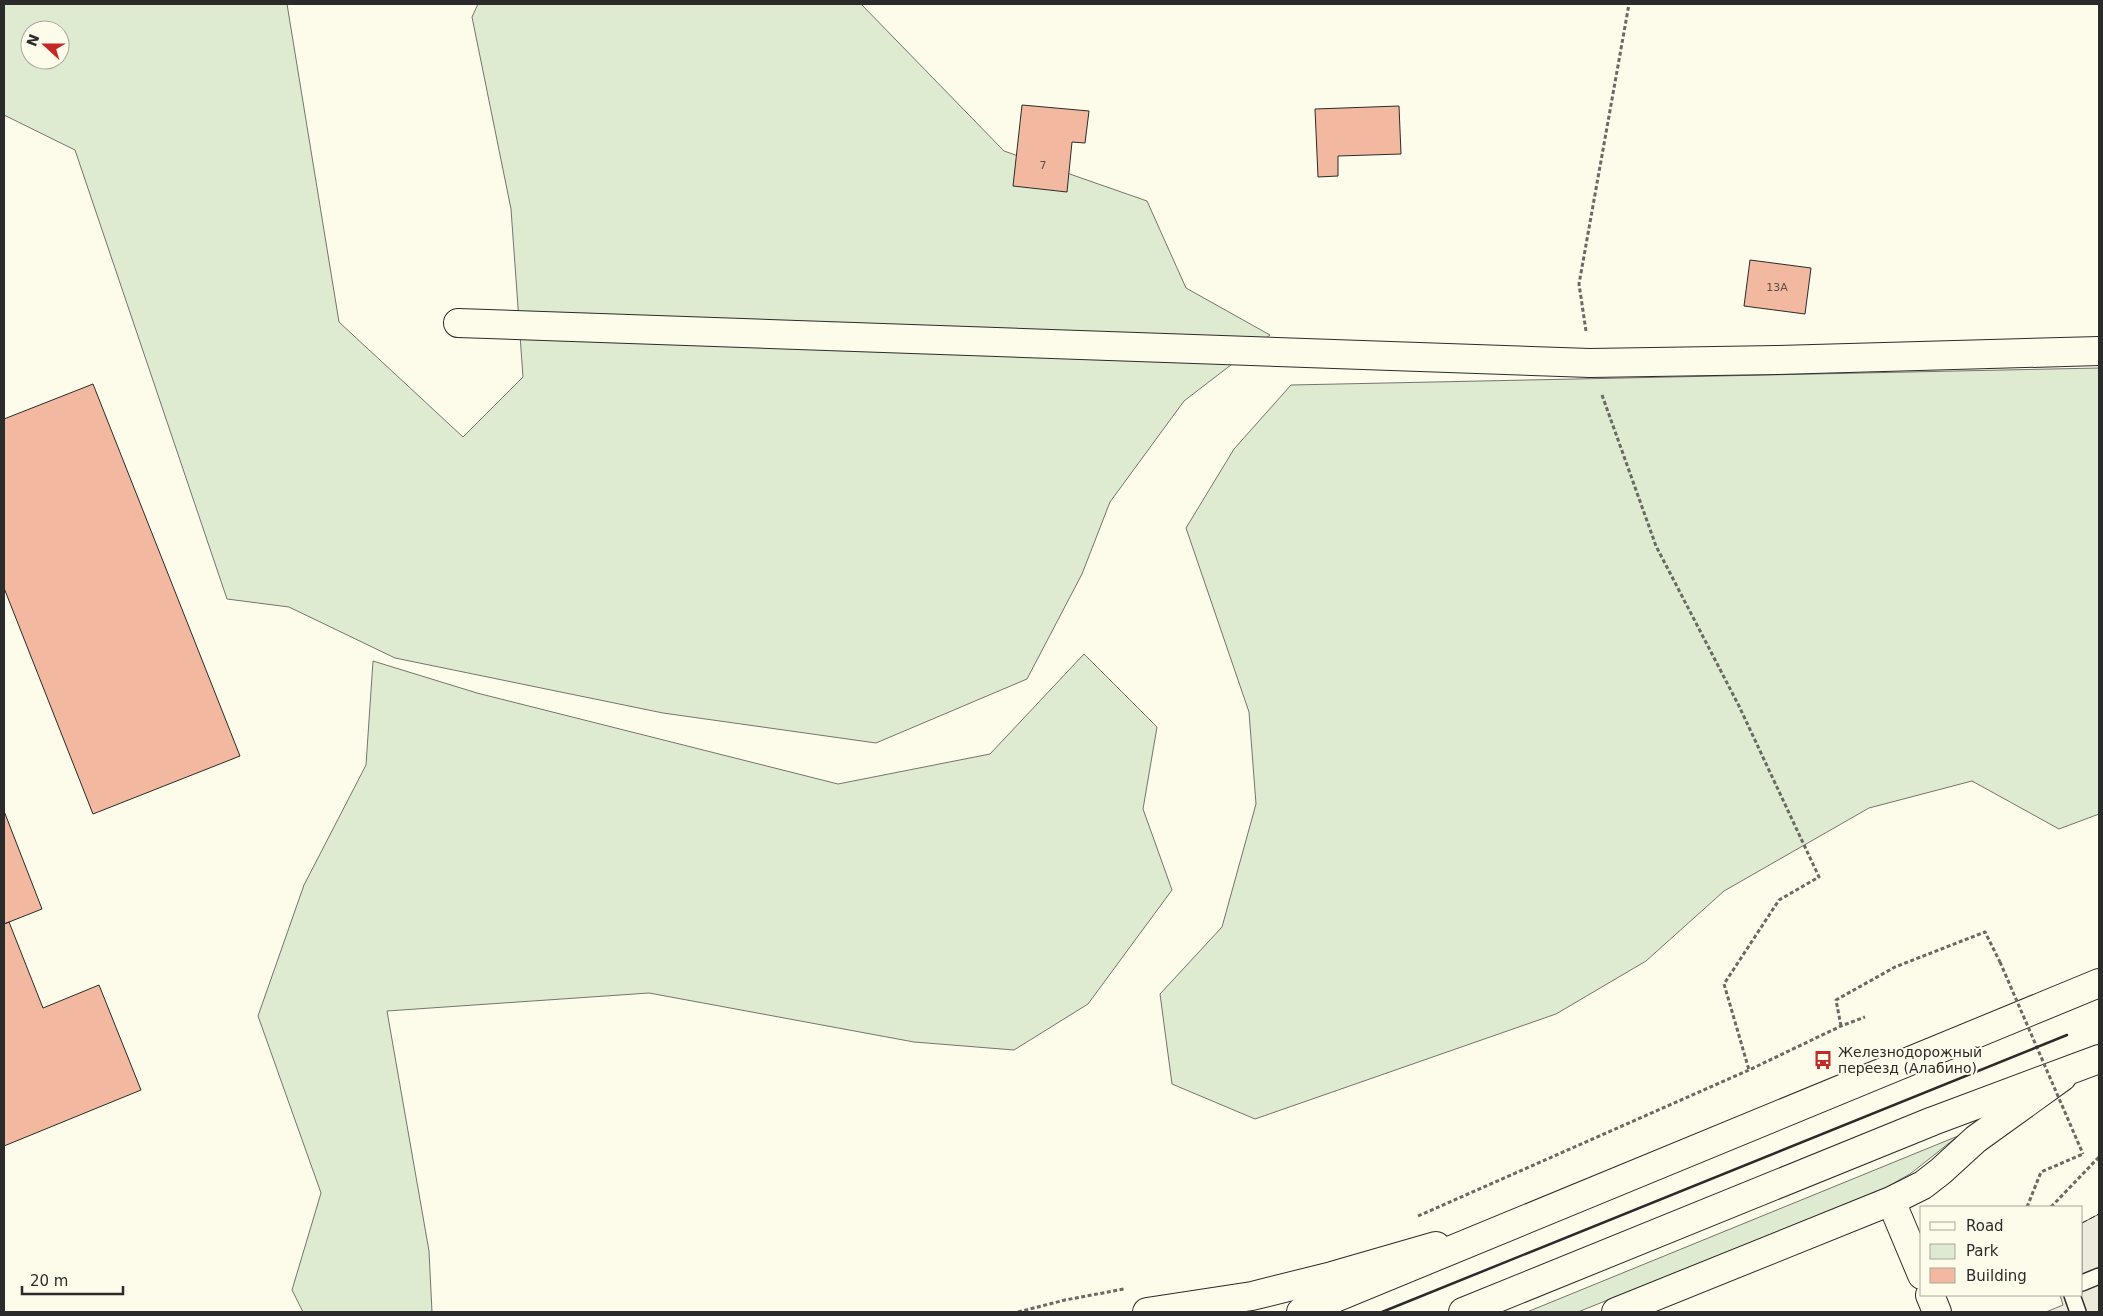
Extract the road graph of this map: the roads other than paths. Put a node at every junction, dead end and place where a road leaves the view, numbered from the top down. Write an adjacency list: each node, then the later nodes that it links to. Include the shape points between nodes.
1 (458, 323): 2 (main road, via 1590,363)
2 (2099, 352)
3 (2099, 983): 6 (main road)
4 (2088, 1063): 5 (main road, via 1976,1139 1923,1185); 15 (main road, via 1933,1121)
5 (1891, 1201): 7 (main road); 12 (main road)
6 (1543, 1214): 13 (main road, via 1279,1290); 14 (main road)
7 (1920, 1270)
8 (2099, 1276): 9 (lane)
9 (2083, 1283)
10 (1930, 1296): 16 (main road)
11 (2072, 1296): 17 (lane)
12 (1628, 1310)
13 (1147, 1312)
14 (1301, 1312)
15 (1463, 1312)
16 (1937, 1312)
17 (2078, 1312)

